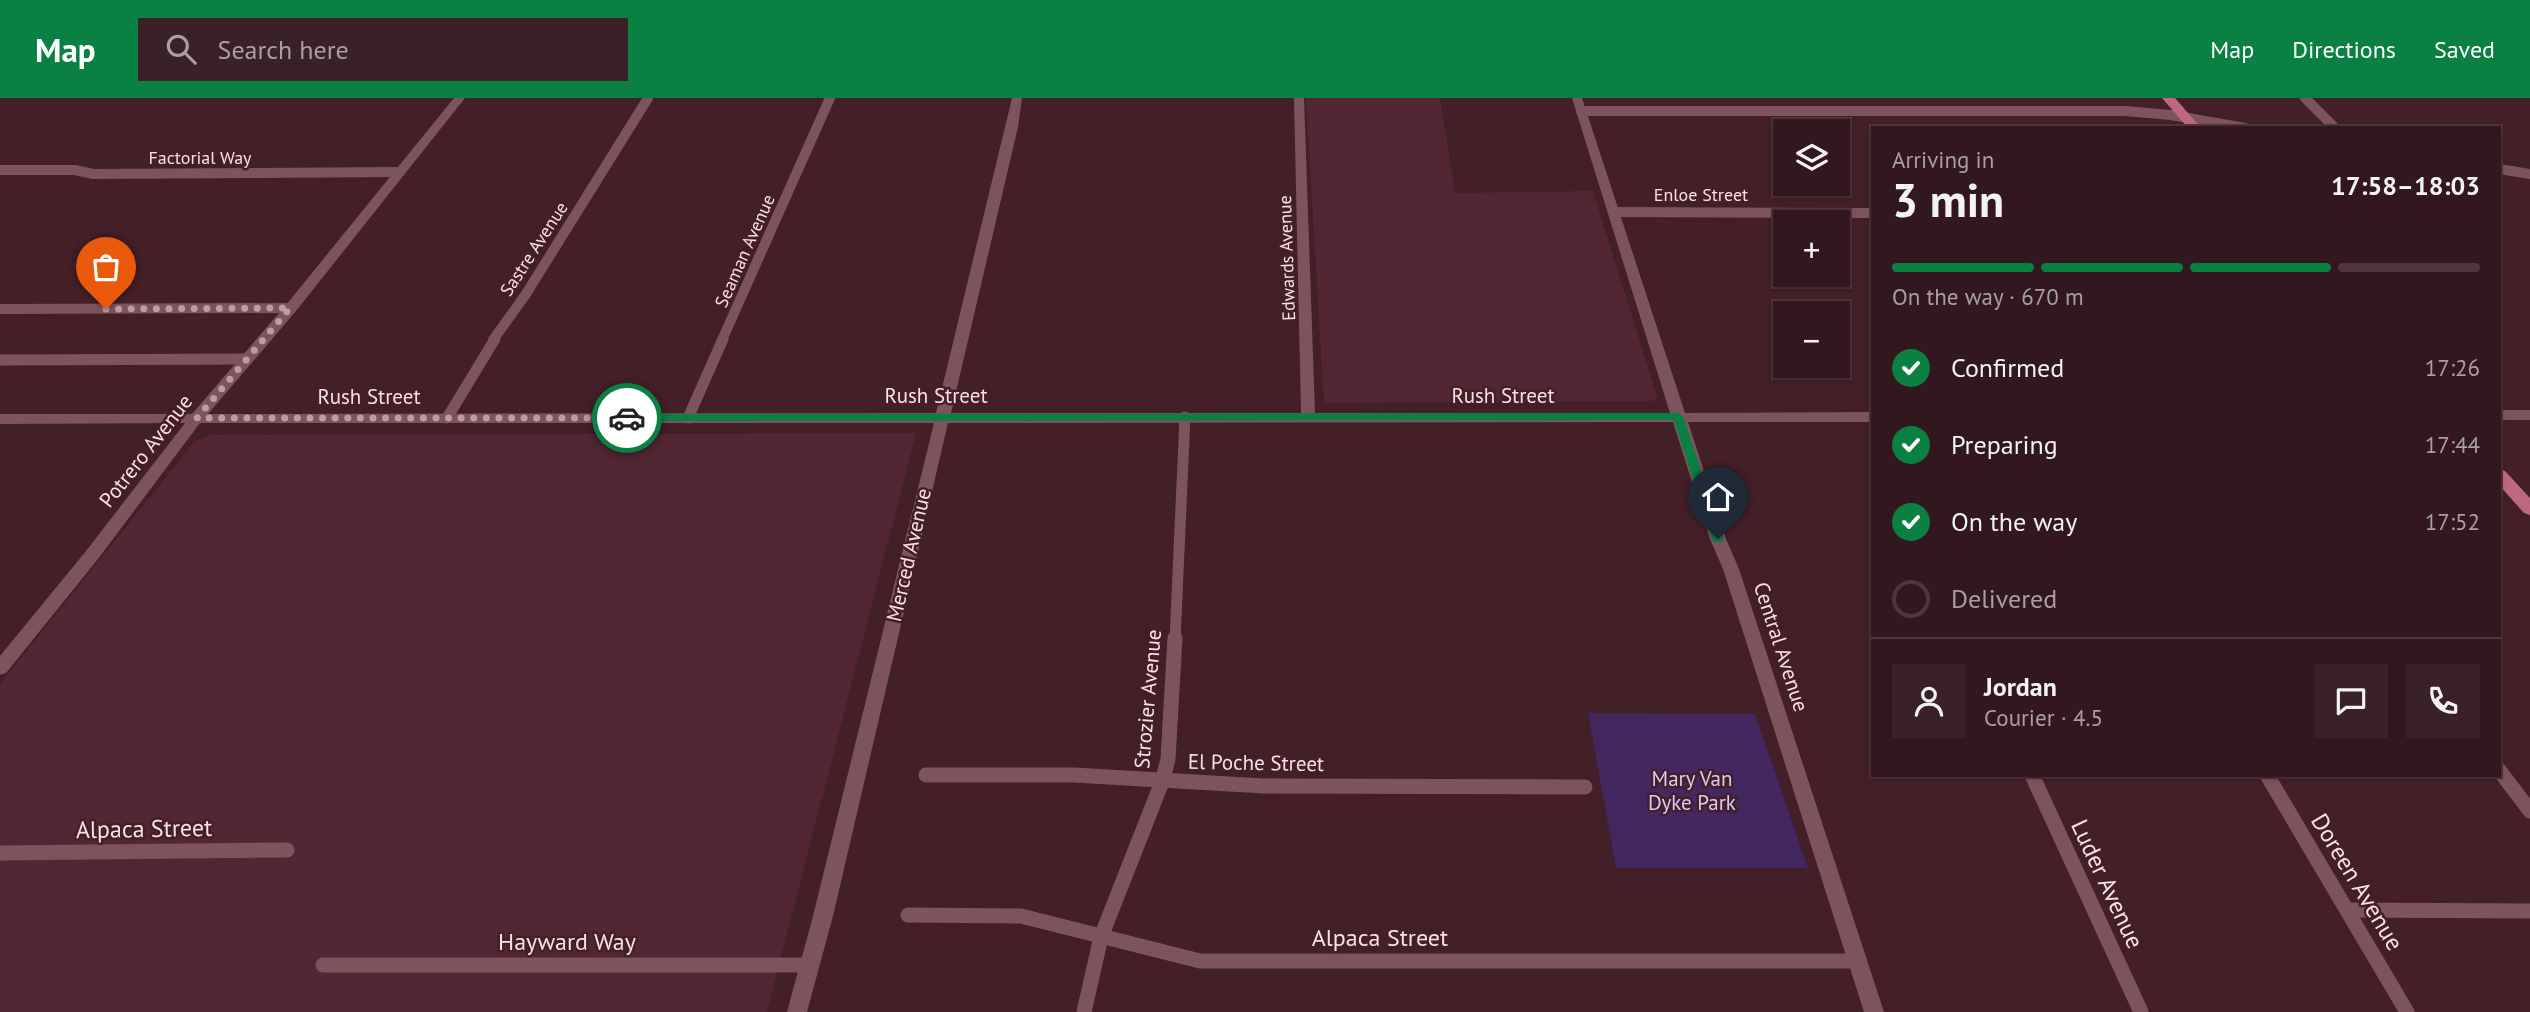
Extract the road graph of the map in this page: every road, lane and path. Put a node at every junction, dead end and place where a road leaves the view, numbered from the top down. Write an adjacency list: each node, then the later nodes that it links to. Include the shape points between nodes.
1 (460, 98): 17 (street, Potrero Avenue)
2 (648, 98): 33 (street, Sastre Avenue)
3 (830, 98): 34 (street, Seaman Avenue)
4 (1017, 98): 28 (street, Merced Avenue)
5 (1298, 98): 30 (street, Edwards Avenue)
6 (1577, 98): 10 (street, Central Avenue)
7 (2156, 98): 11 (main road)
8 (2168, 98): 12 (main road)
9 (2305, 98): 14 (street)
10 (1581, 111): 11 (street, via 2097,110); 19 (street, Central Avenue)
11 (2171, 115): 12 (main road)
12 (2188, 125): 13 (street)
13 (2207, 126)
14 (2333, 126)
15 (2501, 169): 18 (street)
16 (0, 170): 17 (street, Factorial Way, via 93,174)
17 (400, 172): 21 (street, Potrero Avenue)
18 (2530, 174)
19 (1614, 212): 20 (street, Enloe Street); 27 (street, Central Avenue)
20 (1871, 212)
21 (290, 308): 22 (street); 23 (street, Potrero Avenue)
22 (0, 309)
23 (246, 359): 24 (street); 32 (street, Potrero Avenue)
24 (0, 360)
25 (2501, 415): 26 (street)
26 (2530, 415)
27 (1678, 416): 30 (street, Rush Street); 31 (street, Rush Street); 52 (street, Central Avenue)
28 (942, 417): 29 (street, Rush Street); 34 (street, Rush Street); 54 (street, Merced Avenue)
29 (1185, 417): 30 (street, Rush Street); 43 (street, Strozier Avenue, via 1168,759)
30 (1308, 417)
31 (1871, 417)
32 (197, 418): 33 (street, Rush Street); 35 (street, Rush Street); 38 (street, Potrero Avenue)
33 (447, 418): 34 (street, Rush Street)
34 (688, 418)
35 (0, 419)
36 (2501, 476): 37 (main road)
37 (2530, 509)
38 (0, 668)
39 (2501, 773): 45 (street)
40 (926, 775): 43 (street, El Poche Street, via 1074,775)
41 (2033, 777): 58 (street, Luder Avenue)
42 (2268, 777): 48 (street, Doreen Avenue)
43 (1162, 782): 44 (street, El Poche Street); 51 (street, Strozier Avenue)
44 (1585, 787)
45 (2530, 811)
46 (288, 850): 47 (street, Alpaca Street)
47 (0, 853)
48 (2347, 910): 49 (street); 59 (street, Doreen Avenue)
49 (2530, 911)
50 (908, 915): 51 (street, Alpaca Street, via 1021,916)
51 (1101, 937): 52 (street, Alpaca Street, via 1200,961); 56 (street, Strozier Avenue)
52 (1858, 961): 57 (street, Central Avenue)
53 (323, 965): 54 (street, Hayward Way)
54 (810, 965): 55 (street, Merced Avenue)
55 (797, 1012)
56 (1084, 1012)
57 (1874, 1012)
58 (2141, 1012)
59 (2407, 1012)

